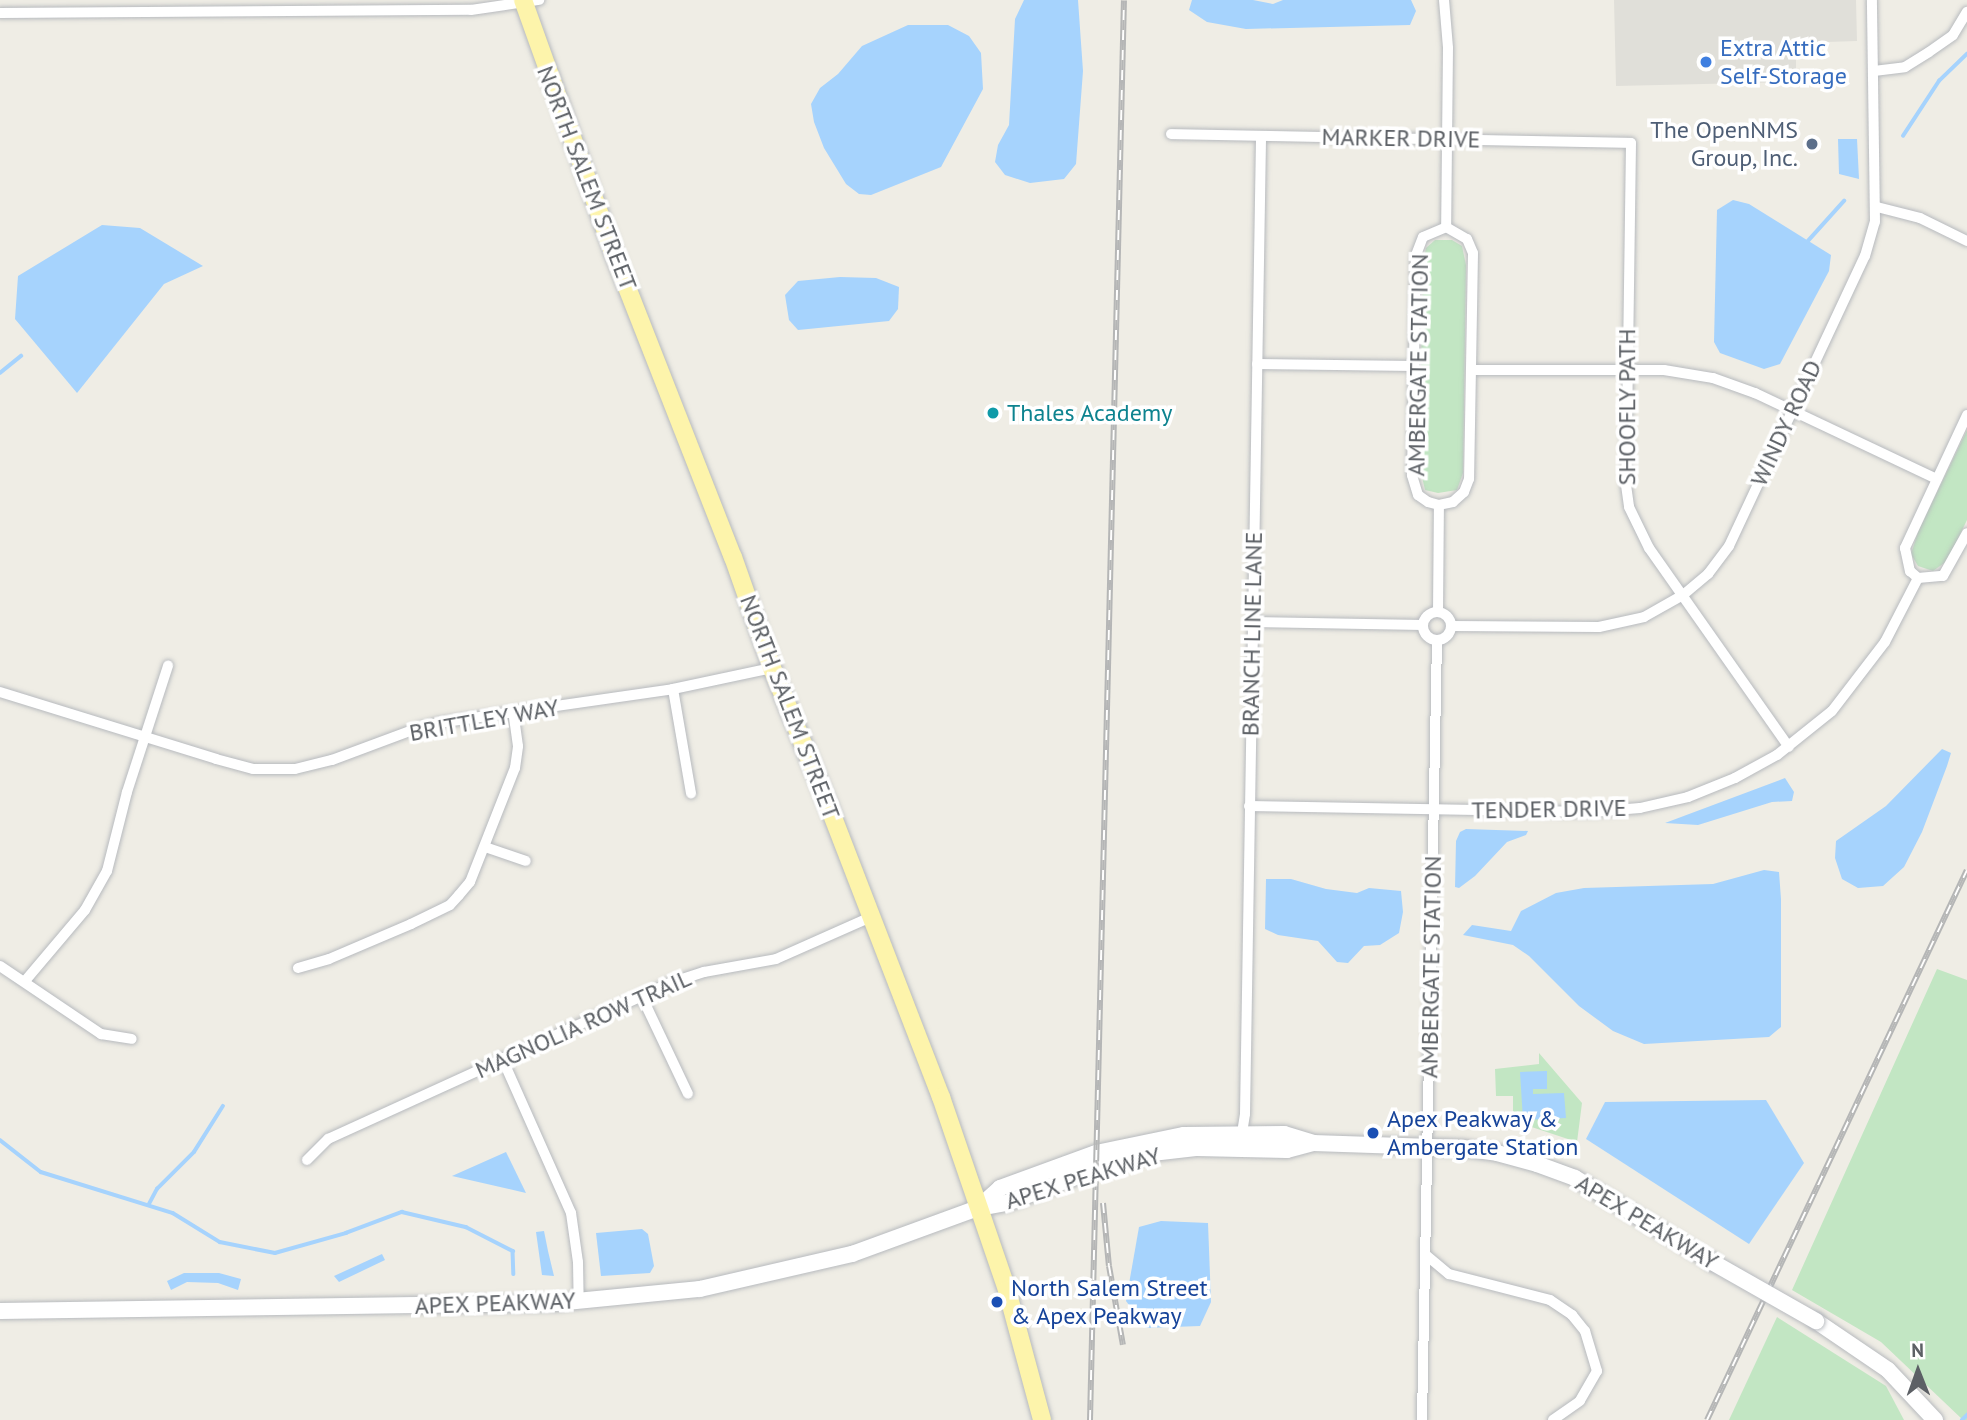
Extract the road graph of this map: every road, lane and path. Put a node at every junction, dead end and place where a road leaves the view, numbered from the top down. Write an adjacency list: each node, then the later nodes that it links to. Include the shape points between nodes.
1 (1444, 0): 9 (street, AMBERGATE STATION)
2 (1872, 0): 6 (street, WINDY ROAD)
3 (529, 1): 5 (street, via 489,9 425,11); 31 (main road, NORTH SALEM STREET, via 612,249)
4 (1967, 12): 6 (street, via 1953,35 1929,52 1905,67)
5 (0, 13)
6 (1874, 71): 11 (street, WINDY ROAD)
7 (1171, 134): 8 (street, MARKER DRIVE)
8 (1261, 136): 9 (street, MARKER DRIVE); 14 (street, BRANCH LINE LANE)
9 (1447, 139): 10 (street, MARKER DRIVE); 12 (street, AMBERGATE STATION)
10 (1631, 143): 16 (street, SHOOFLY PATH)
11 (1877, 207): 13 (street, via 1920,218); 18 (street, WINDY ROAD, via 1865,256)
12 (1446, 228): 15 (street, AMBERGATE STATION, via 1423,237 1416,255); 17 (street, AMBERGATE STATION, via 1467,239 1473,253)
13 (1967, 241)
14 (1257, 364): 15 (street); 26 (street, BRANCH LINE LANE)
15 (1414, 366): 21 (street, AMBERGATE STATION, via 1412,475 1418,495)
16 (1627, 369): 17 (street); 18 (street, via 1713,379); 24 (street, SHOOFLY PATH, via 1629,507 1649,548)
17 (1471, 370): 21 (street, AMBERGATE STATION, via 1469,479 1464,492 1452,502)
18 (1792, 410): 20 (street); 24 (street, WINDY ROAD, via 1729,546 1708,574)
19 (1967, 415): 20 (street)
20 (1937, 479): 23 (street, via 1905,548 1906,563)
21 (1438, 505): 25 (street, AMBERGATE STATION)
22 (1967, 533): 23 (street, via 1943,576)
23 (1918, 578): 36 (street, TENDER DRIVE, via 1892,631 1857,683 1832,711)
24 (1683, 595): 28 (street, WINDY ROAD, via 1644,617 1599,627); 36 (street, SHOOFLY PATH)
25 (1438, 612): 27 (street, via 1426,617); 28 (street)
26 (1252, 622): 27 (street); 38 (street, BRANCH LINE LANE)
27 (1423, 625): 29 (street, via 1425,634)
28 (1451, 626): 29 (street, via 1448,635)
29 (1437, 640): 39 (street, AMBERGATE STATION)
30 (168, 666): 35 (street)
31 (772, 668): 32 (street, BRITTLEY WAY); 42 (main road, NORTH SALEM STREET)
32 (673, 689): 34 (street, BRITTLEY WAY); 37 (street)
33 (0, 692): 35 (street, BRITTLEY WAY)
34 (513, 712): 35 (street, BRITTLEY WAY, via 418,728 295,769 253,769); 40 (street, via 518,757)
35 (144, 738): 45 (street, via 107,871 85,910)
36 (1788, 747): 39 (street, TENDER DRIVE, via 1712,789 1640,808 1591,812)
37 (691, 793)
38 (1249, 806): 39 (street, TENDER DRIVE); 50 (street, BRANCH LINE LANE)
39 (1434, 809): 52 (street, AMBERGATE STATION)
40 (485, 847): 41 (street); 44 (street, via 470,882 450,905 329,959)
41 (526, 861)
42 (871, 917): 46 (street, MAGNOLIA ROW TRAIL, via 776,959 688,975); 54 (main road, NORTH SALEM STREET)
43 (0, 966): 45 (street)
44 (298, 968)
45 (25, 981): 47 (street, via 101,1034)
46 (642, 996): 48 (street, MAGNOLIA ROW TRAIL); 49 (street)
47 (132, 1039)
48 (502, 1058): 53 (street, MAGNOLIA ROW TRAIL, via 328,1139); 56 (street, via 571,1213)
49 (688, 1094)
50 (1242, 1133): 51 (main road, APEX PEAKWAY, via 1284,1134); 54 (main road, APEX PEAKWAY, via 1160,1138 1096,1153 1000,1188)
51 (1313, 1143): 52 (main road, APEX PEAKWAY); 54 (main road, APEX PEAKWAY, via 1287,1150 1196,1148 1152,1153 1007,1203)
52 (1427, 1146): 55 (street, AMBERGATE STATION); 61 (main road, APEX PEAKWAY, bridge, via 1497,1153 1570,1176 1816,1321 1888,1370)
53 (307, 1160)
54 (978, 1208): 56 (main road, APEX PEAKWAY, via 852,1254 771,1275 700,1289); 58 (main road, NORTH SALEM STREET, via 1010,1298)
55 (1426, 1255): 59 (street, AMBERGATE STATION); 60 (street, via 1449,1275 1550,1300 1585,1331 1597,1371 1580,1401)
56 (579, 1301): 57 (main road, APEX PEAKWAY)
57 (0, 1311)
58 (1042, 1420)
59 (1422, 1420)
60 (1553, 1420)
61 (1935, 1420)

